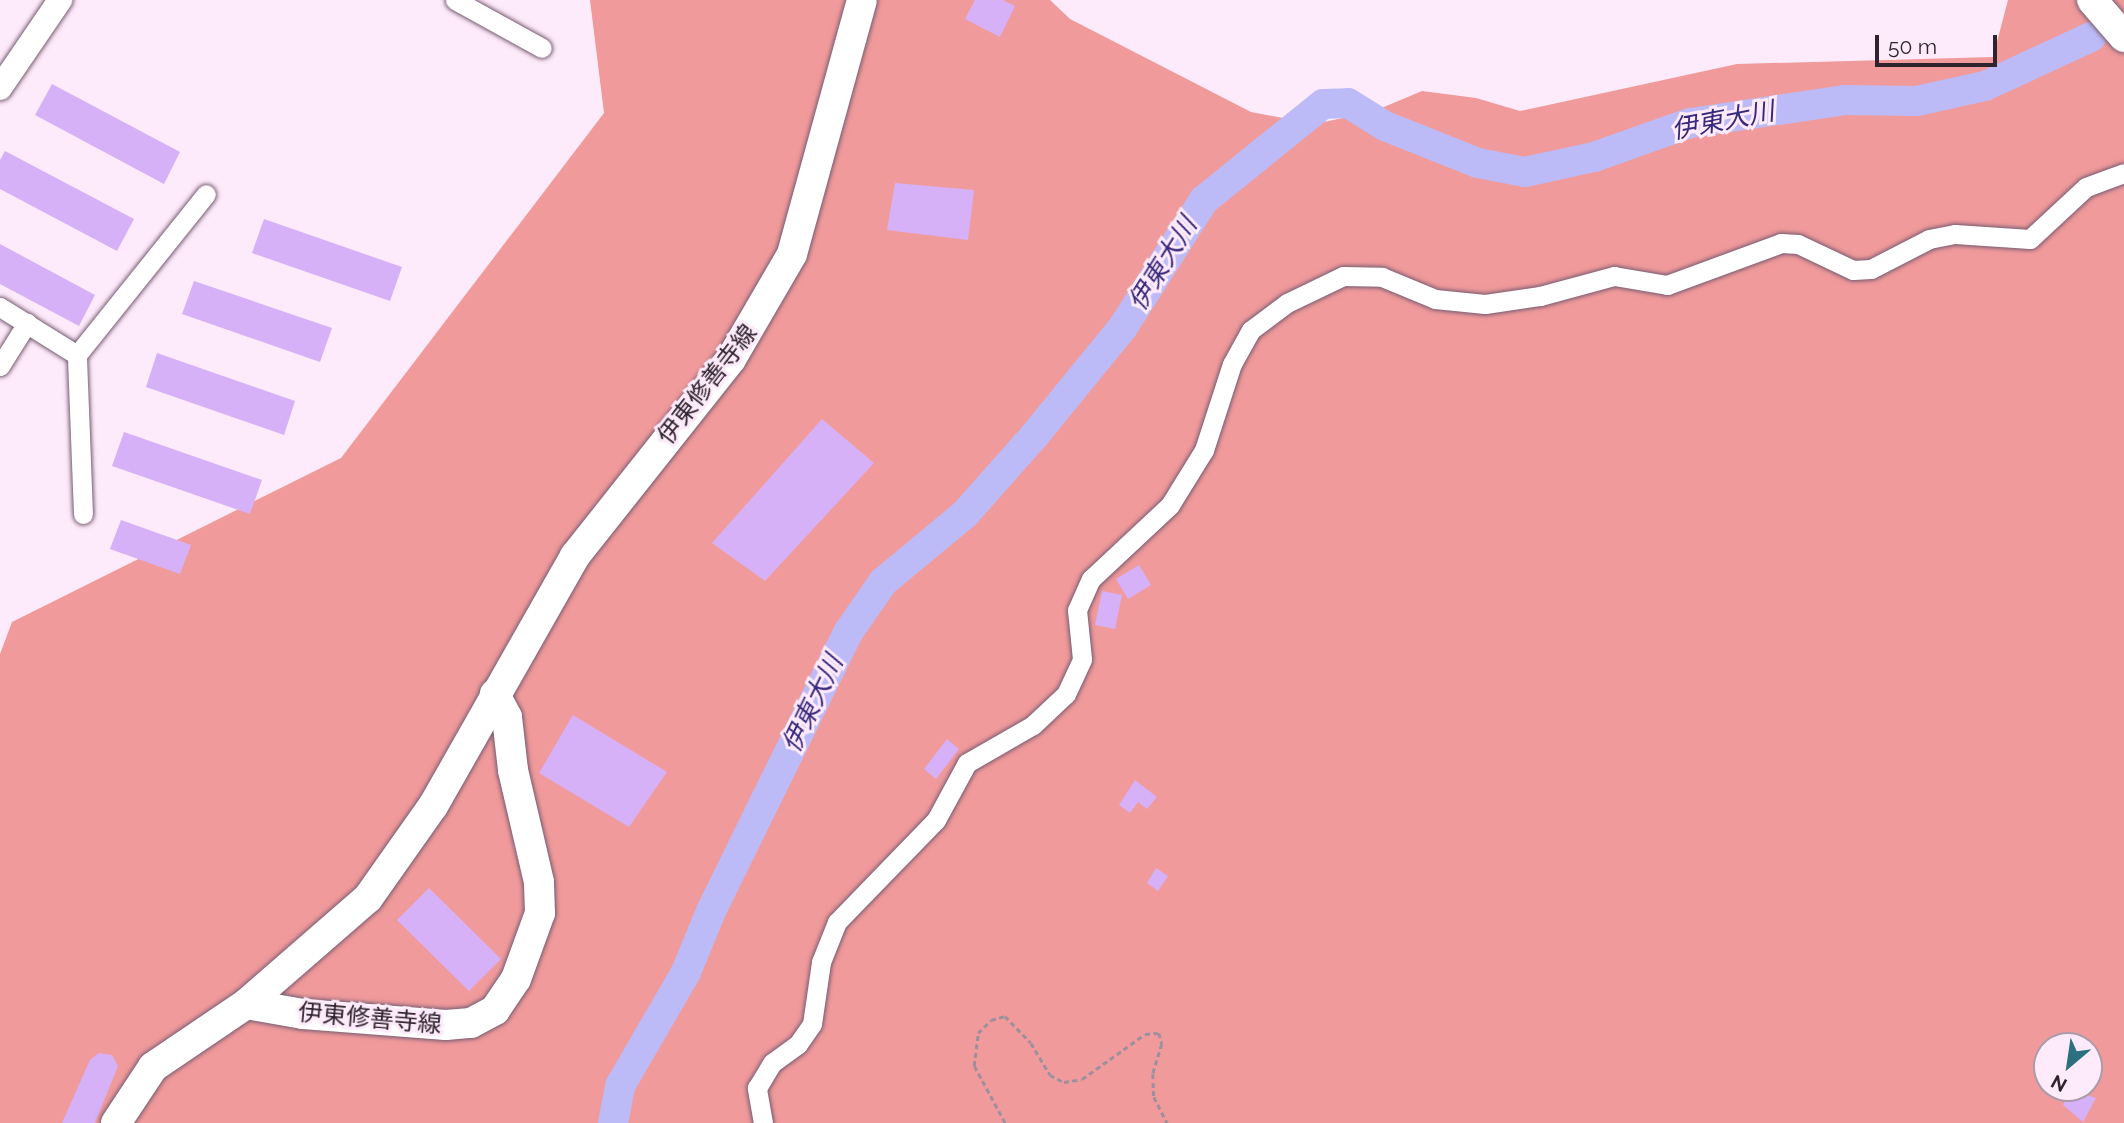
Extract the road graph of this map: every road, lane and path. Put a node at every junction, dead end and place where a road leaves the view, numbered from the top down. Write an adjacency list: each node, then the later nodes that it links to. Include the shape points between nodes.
1 (61, 0): 7 (street)
2 (455, 0): 6 (street)
3 (862, 0): 15 (main road, 伊東修善寺線, via 812,194 792,254 761,313 731,359 575,556)
4 (2092, 0): 5 (main road)
5 (2124, 37)
6 (542, 48)
7 (0, 88)
8 (2124, 173): 17 (street, via 2087,187 2030,239 1955,234 1929,239 1871,270 1853,270 1798,244 1781,243 1667,285 1614,276 1540,296 1485,304 1435,299 1382,277 1343,276 1287,303 1251,330 1232,364 1204,450 1170,505 1091,579 1077,610 1082,659 1066,694 1032,725 967,763 936,820 846,910 821,962 812,1024 798,1044 772,1062)
9 (206, 194): 12 (street)
10 (0, 307): 11 (street)
11 (27, 323): 12 (street); 13 (street)
12 (77, 355): 14 (street)
13 (0, 366)
14 (83, 514)
15 (495, 694): 16 (main road, 伊東修善寺線, via 433,806 368,898); 16 (main road, 伊東修善寺線, via 508,717 513,770 539,882 540,913 516,979 495,1010 471,1023 446,1026)
16 (246, 1004): 18 (main road, 伊東修善寺線, via 153,1067)
17 (757, 1088): 19 (street); 20 (street)
18 (116, 1123)
19 (763, 1123)
20 (778, 1123)
21 (1005, 1123): 22 (path, via 974,1066 978,1033 991,1020 1005,1016 1031,1043 1050,1075 1064,1082 1082,1079 1145,1034 1159,1033 1162,1044 1153,1074 1154,1097)
22 (1167, 1123)

